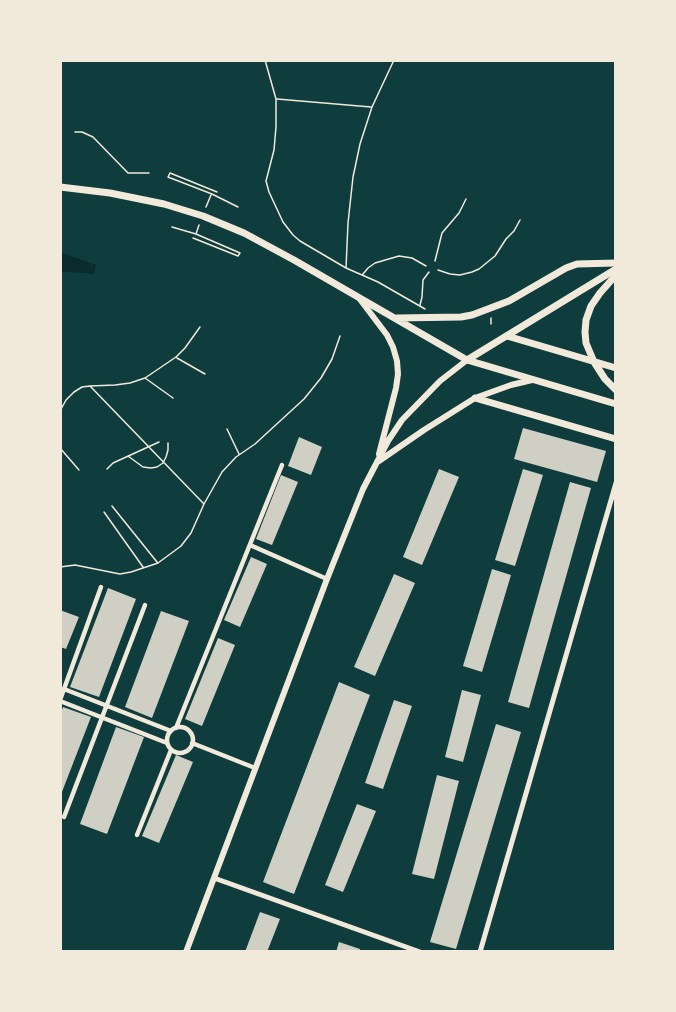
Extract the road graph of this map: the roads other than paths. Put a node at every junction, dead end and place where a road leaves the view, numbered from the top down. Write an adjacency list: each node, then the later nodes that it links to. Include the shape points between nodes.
1 (60, 187): 5 (main road, via 110,193 203,216 244,233)
2 (616, 263): 6 (main road, via 577,264 509,301 472,315)
3 (616, 269): 7 (main road)
4 (616, 275): 9 (main road, via 591,306 586,320 586,343)
5 (358, 298): 6 (main road); 16 (main road, via 387,335 397,361 396,388)
6 (394, 318): 8 (main road)
7 (507, 336): 8 (main road); 9 (main road)
8 (467, 360): 11 (main road); 16 (main road, via 402,420)
9 (594, 362): 10 (main road); 12 (main road)
10 (616, 369)
11 (532, 380): 13 (main road); 14 (main road)
12 (616, 390)
13 (475, 398): 15 (main road); 16 (main road)
14 (616, 404)
15 (616, 439)
16 (376, 463): 20 (main road)
17 (282, 465): 19 (street)
18 (616, 483): 37 (street)
19 (250, 544): 20 (street); 27 (street)
20 (327, 579): 31 (main road)
21 (101, 587): 23 (street)
22 (145, 605): 25 (street)
23 (64, 689): 24 (street); 25 (street)
24 (60, 700): 26 (street)
25 (106, 705): 26 (street); 27 (street)
26 (102, 717): 28 (street); 32 (street)
27 (174, 729): 28 (street); 29 (street, via 189,731)
28 (167, 743): 30 (street)
29 (192, 743): 30 (street, via 184,752); 31 (street)
30 (171, 750): 33 (street)
31 (255, 768): 34 (main road)
32 (64, 817)
33 (137, 835)
34 (214, 878): 35 (main road); 36 (street)
35 (186, 952)
36 (420, 952)
37 (480, 952)

